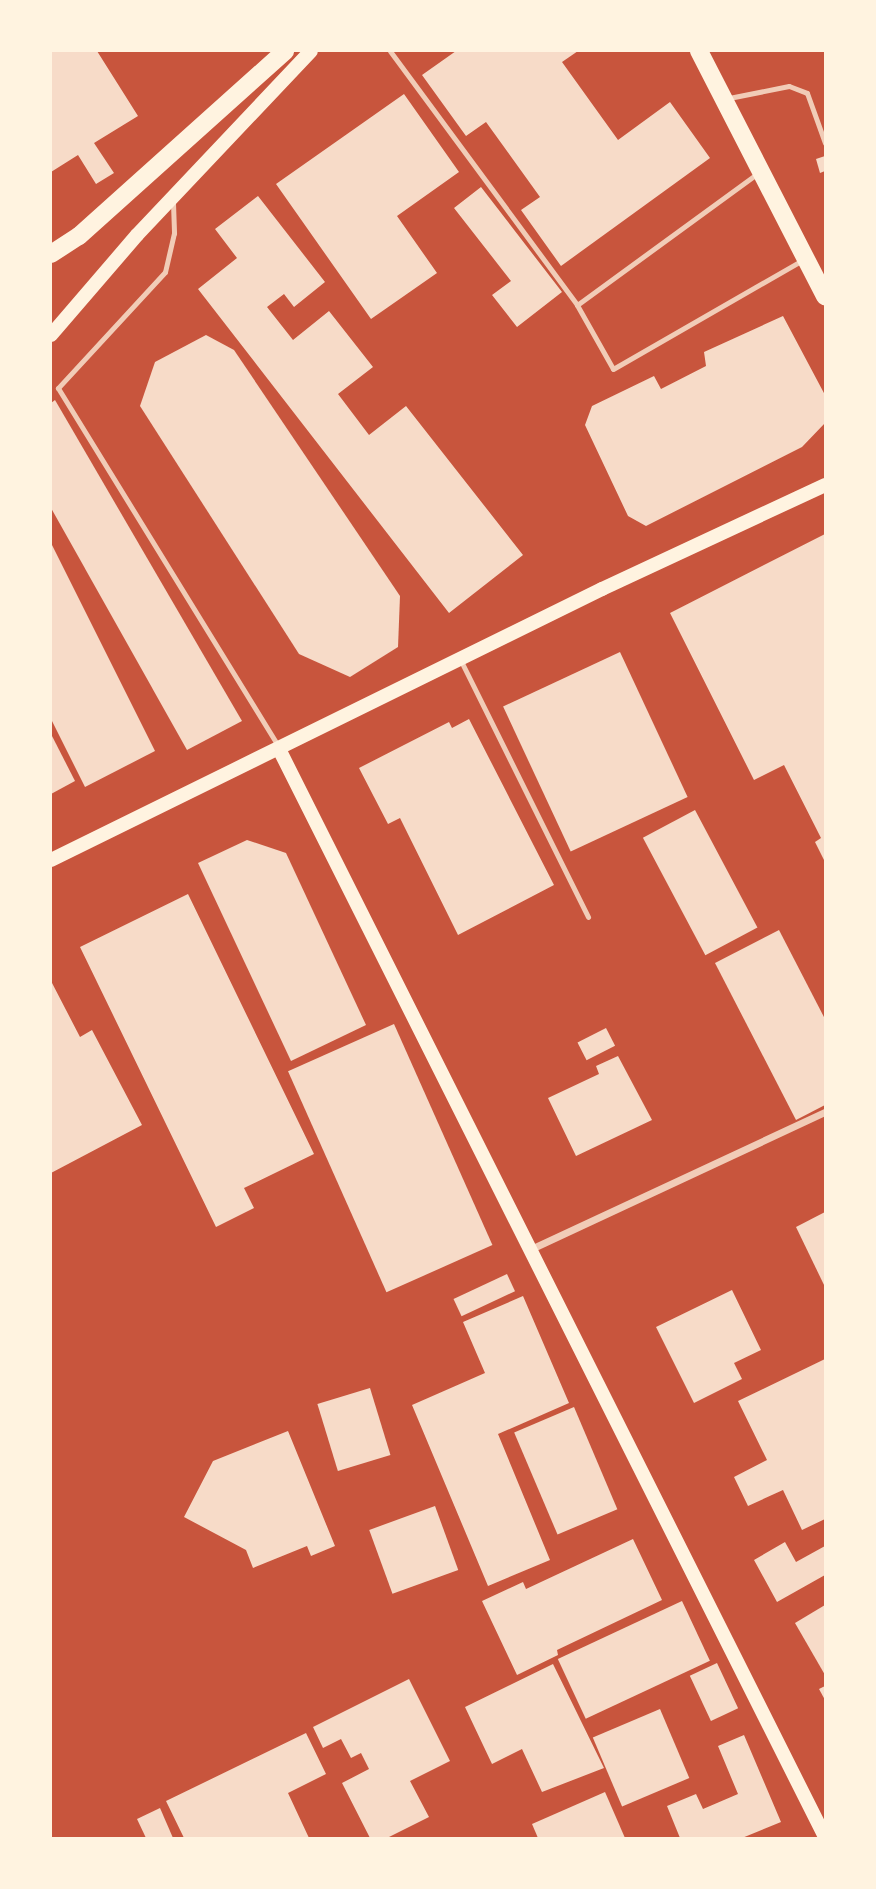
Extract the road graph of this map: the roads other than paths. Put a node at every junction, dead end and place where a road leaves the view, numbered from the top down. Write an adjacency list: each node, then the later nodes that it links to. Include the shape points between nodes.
1 (285, 51): 9 (main road, via 79,236)
2 (311, 51): 8 (main road)
3 (390, 51): 12 (lane)
4 (699, 51): 5 (main road)
5 (722, 100): 6 (lane, via 789,86 807,93); 7 (main road)
6 (825, 144)
7 (761, 171): 10 (main road); 12 (lane)
8 (173, 196): 13 (main road); 16 (lane, via 174,233 165,272 58,388)
9 (51, 254)
10 (806, 258): 11 (main road); 12 (lane, via 613,369)
11 (825, 296)
12 (576, 305)
13 (51, 335)
14 (825, 485): 15 (main road)
15 (460, 659): 16 (main road); 18 (lane)
16 (279, 749): 17 (main road); 20 (main road)
17 (51, 860)
18 (588, 917)
19 (825, 1112): 20 (street)
20 (533, 1248): 21 (main road)
21 (825, 1837)

